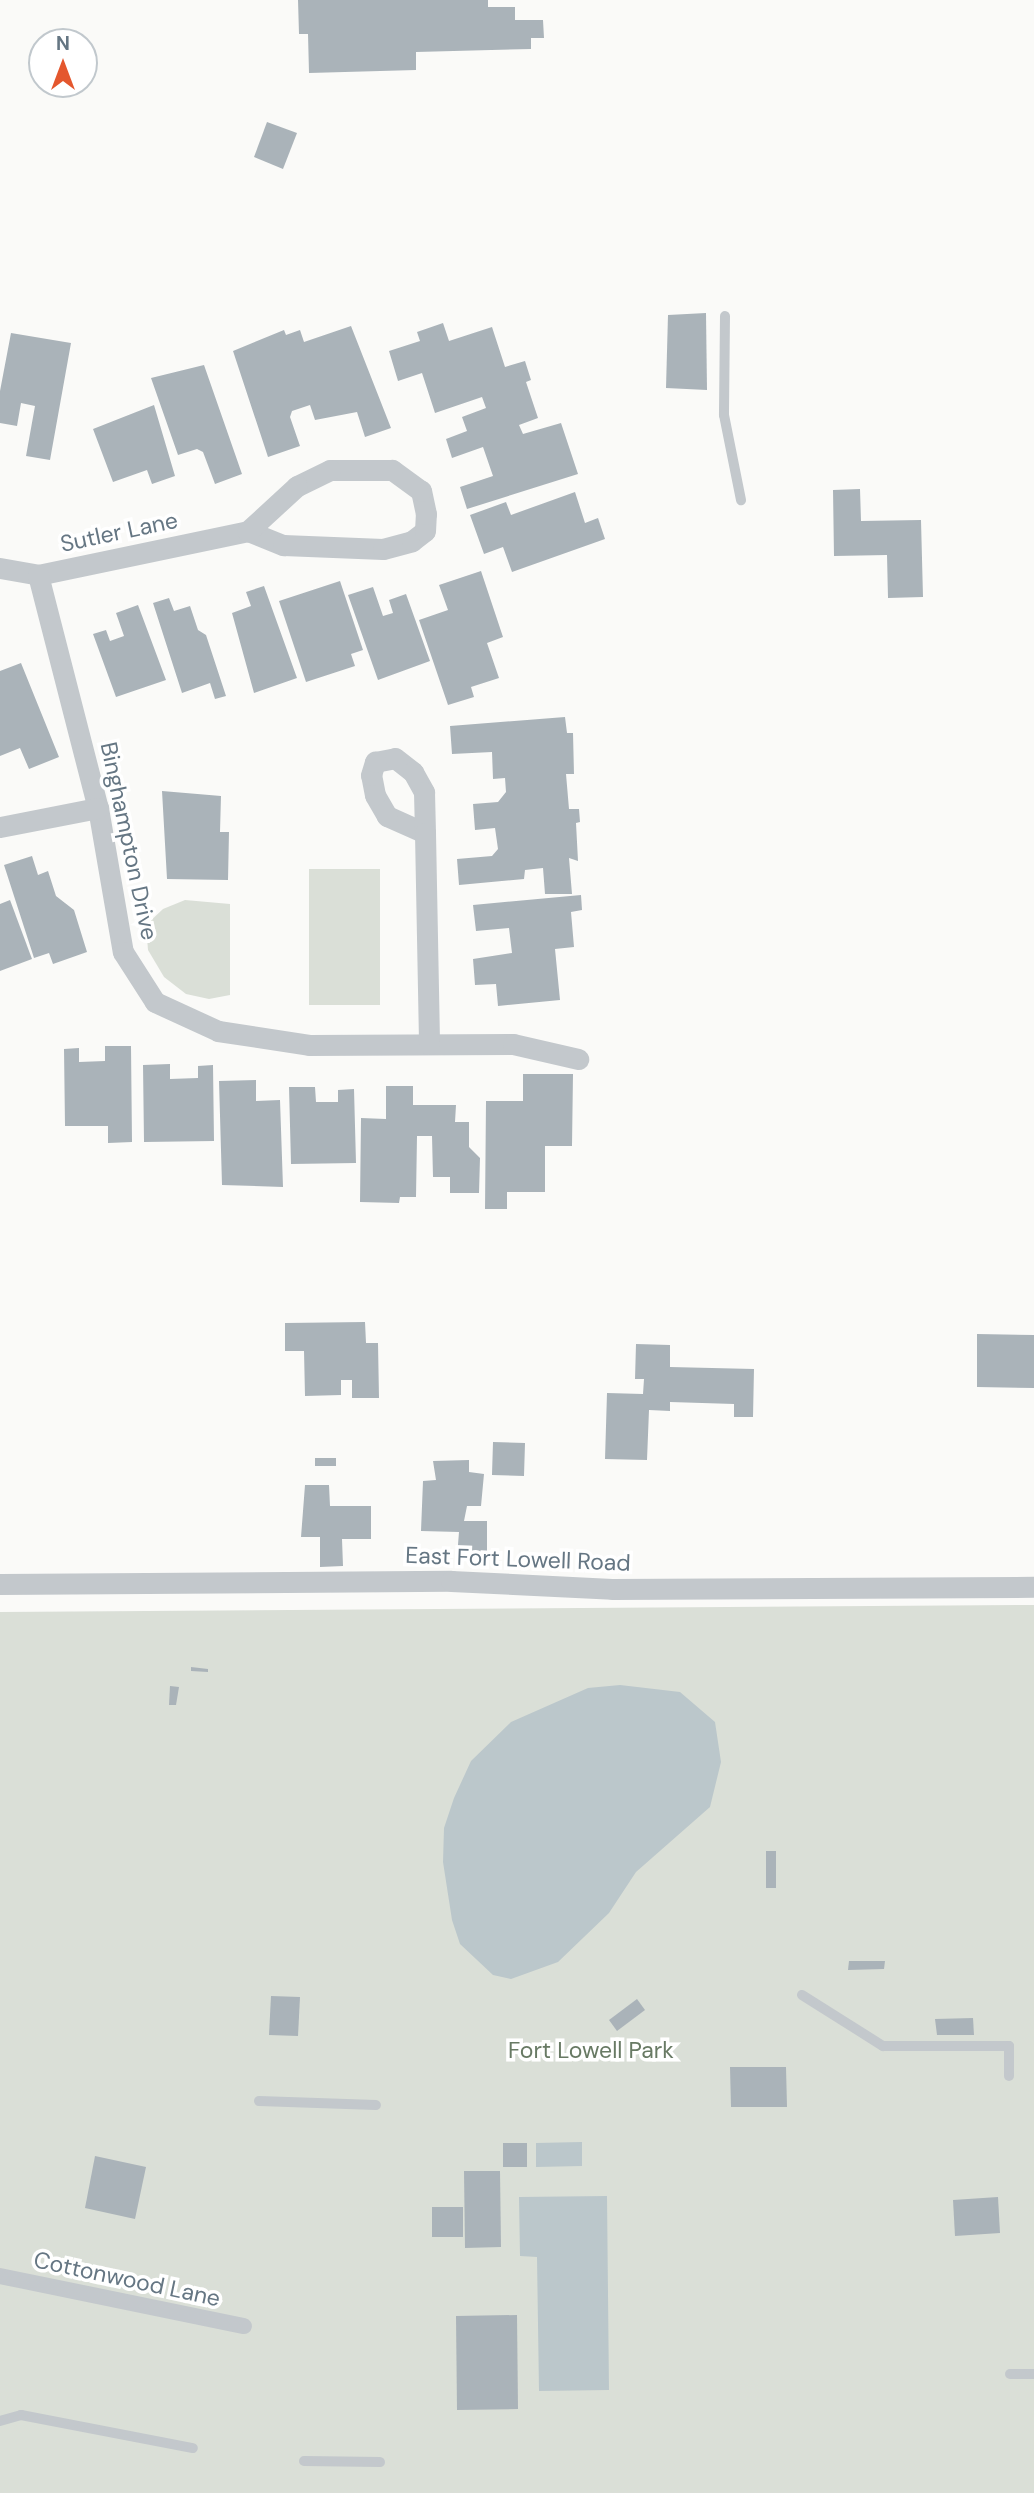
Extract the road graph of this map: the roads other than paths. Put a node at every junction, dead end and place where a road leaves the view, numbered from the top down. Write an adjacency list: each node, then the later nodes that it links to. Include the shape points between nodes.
1 (725, 316): 2 (lane, via 724,415)
2 (741, 500)
3 (248, 531): 3 (street, via 284,545 383,549 419,536 425,531 426,514 421,491 392,470 330,470 297,486); 5 (street, Sutler Lane)
4 (0, 568): 5 (street, Sutler Lane)
5 (38, 575): 6 (street, Binghampton Drive)
6 (98, 808): 7 (street); 9 (street, Binghampton Drive, via 123,952 155,1002 218,1031 309,1045)
7 (0, 827)
8 (425, 833): 9 (street)
9 (429, 1044): 10 (street, Binghampton Drive, via 513,1044)
10 (578, 1059)
11 (0, 1584): 12 (street, East Fort Lowell Road, via 451,1581 612,1589)
12 (1034, 1587)
13 (802, 1994): 14 (lane, via 883,2046 1009,2046)
14 (1009, 2076)
15 (258, 2101): 16 (lane)
16 (376, 2105)
17 (0, 2276): 18 (street, Cottonwood Lane)
18 (244, 2326)
19 (1010, 2374): 20 (lane)
20 (1034, 2374)
21 (0, 2421): 22 (lane, via 21,2415)
22 (193, 2448)
23 (304, 2461): 24 (lane)
24 (380, 2462)

